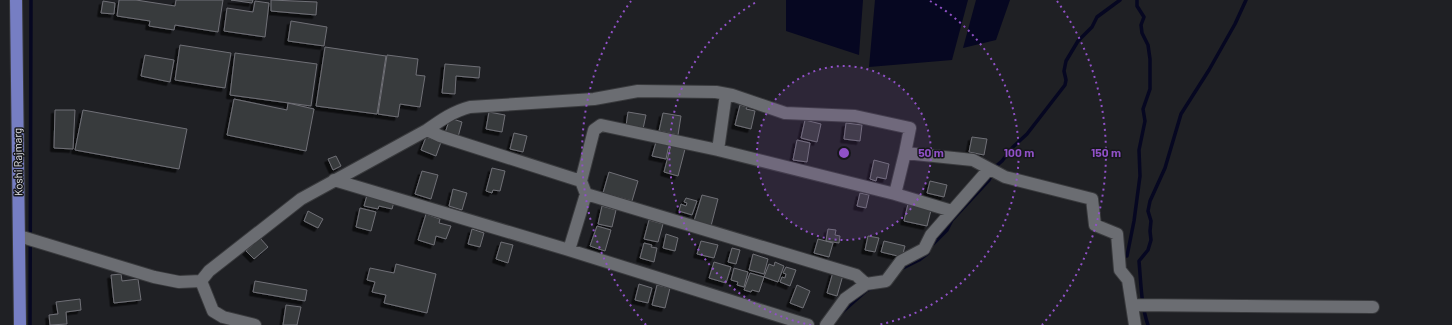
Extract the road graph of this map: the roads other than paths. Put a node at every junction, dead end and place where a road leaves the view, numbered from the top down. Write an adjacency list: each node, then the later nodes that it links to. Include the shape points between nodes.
1 (16, 0): 12 (main road, Koshi Rajmarg)
2 (726, 94): 3 (street, via 638,91 594,100 470,107 444,118); 4 (street); 5 (street, via 785,113 854,116 910,128)
3 (427, 130): 7 (street); 8 (street)
4 (718, 150): 8 (street, via 601,125 594,130); 10 (street)
5 (905, 153): 6 (street, via 973,160); 10 (street)
6 (989, 169): 11 (street); 16 (street, via 1005,177 1092,199 1095,225 1117,234 1120,270)
7 (334, 180): 13 (street); 14 (street, via 301,198 209,271)
8 (581, 182): 9 (street)
9 (586, 194): 13 (street); 15 (street, via 856,275)
10 (895, 194): 11 (street)
11 (952, 211): 15 (street, via 931,235 924,249 901,261 886,281)
12 (19, 236): 14 (street, via 154,277 179,282); 18 (main road, Koshi Rajmarg)
13 (569, 250): 20 (street)
14 (201, 281): 19 (street, via 214,311 223,317)
15 (866, 284): 21 (street, via 845,299)
16 (1140, 305): 17 (street); 22 (street)
17 (1373, 307)
18 (20, 325)
19 (255, 325)
20 (808, 325)
21 (826, 325)
22 (1135, 325)

